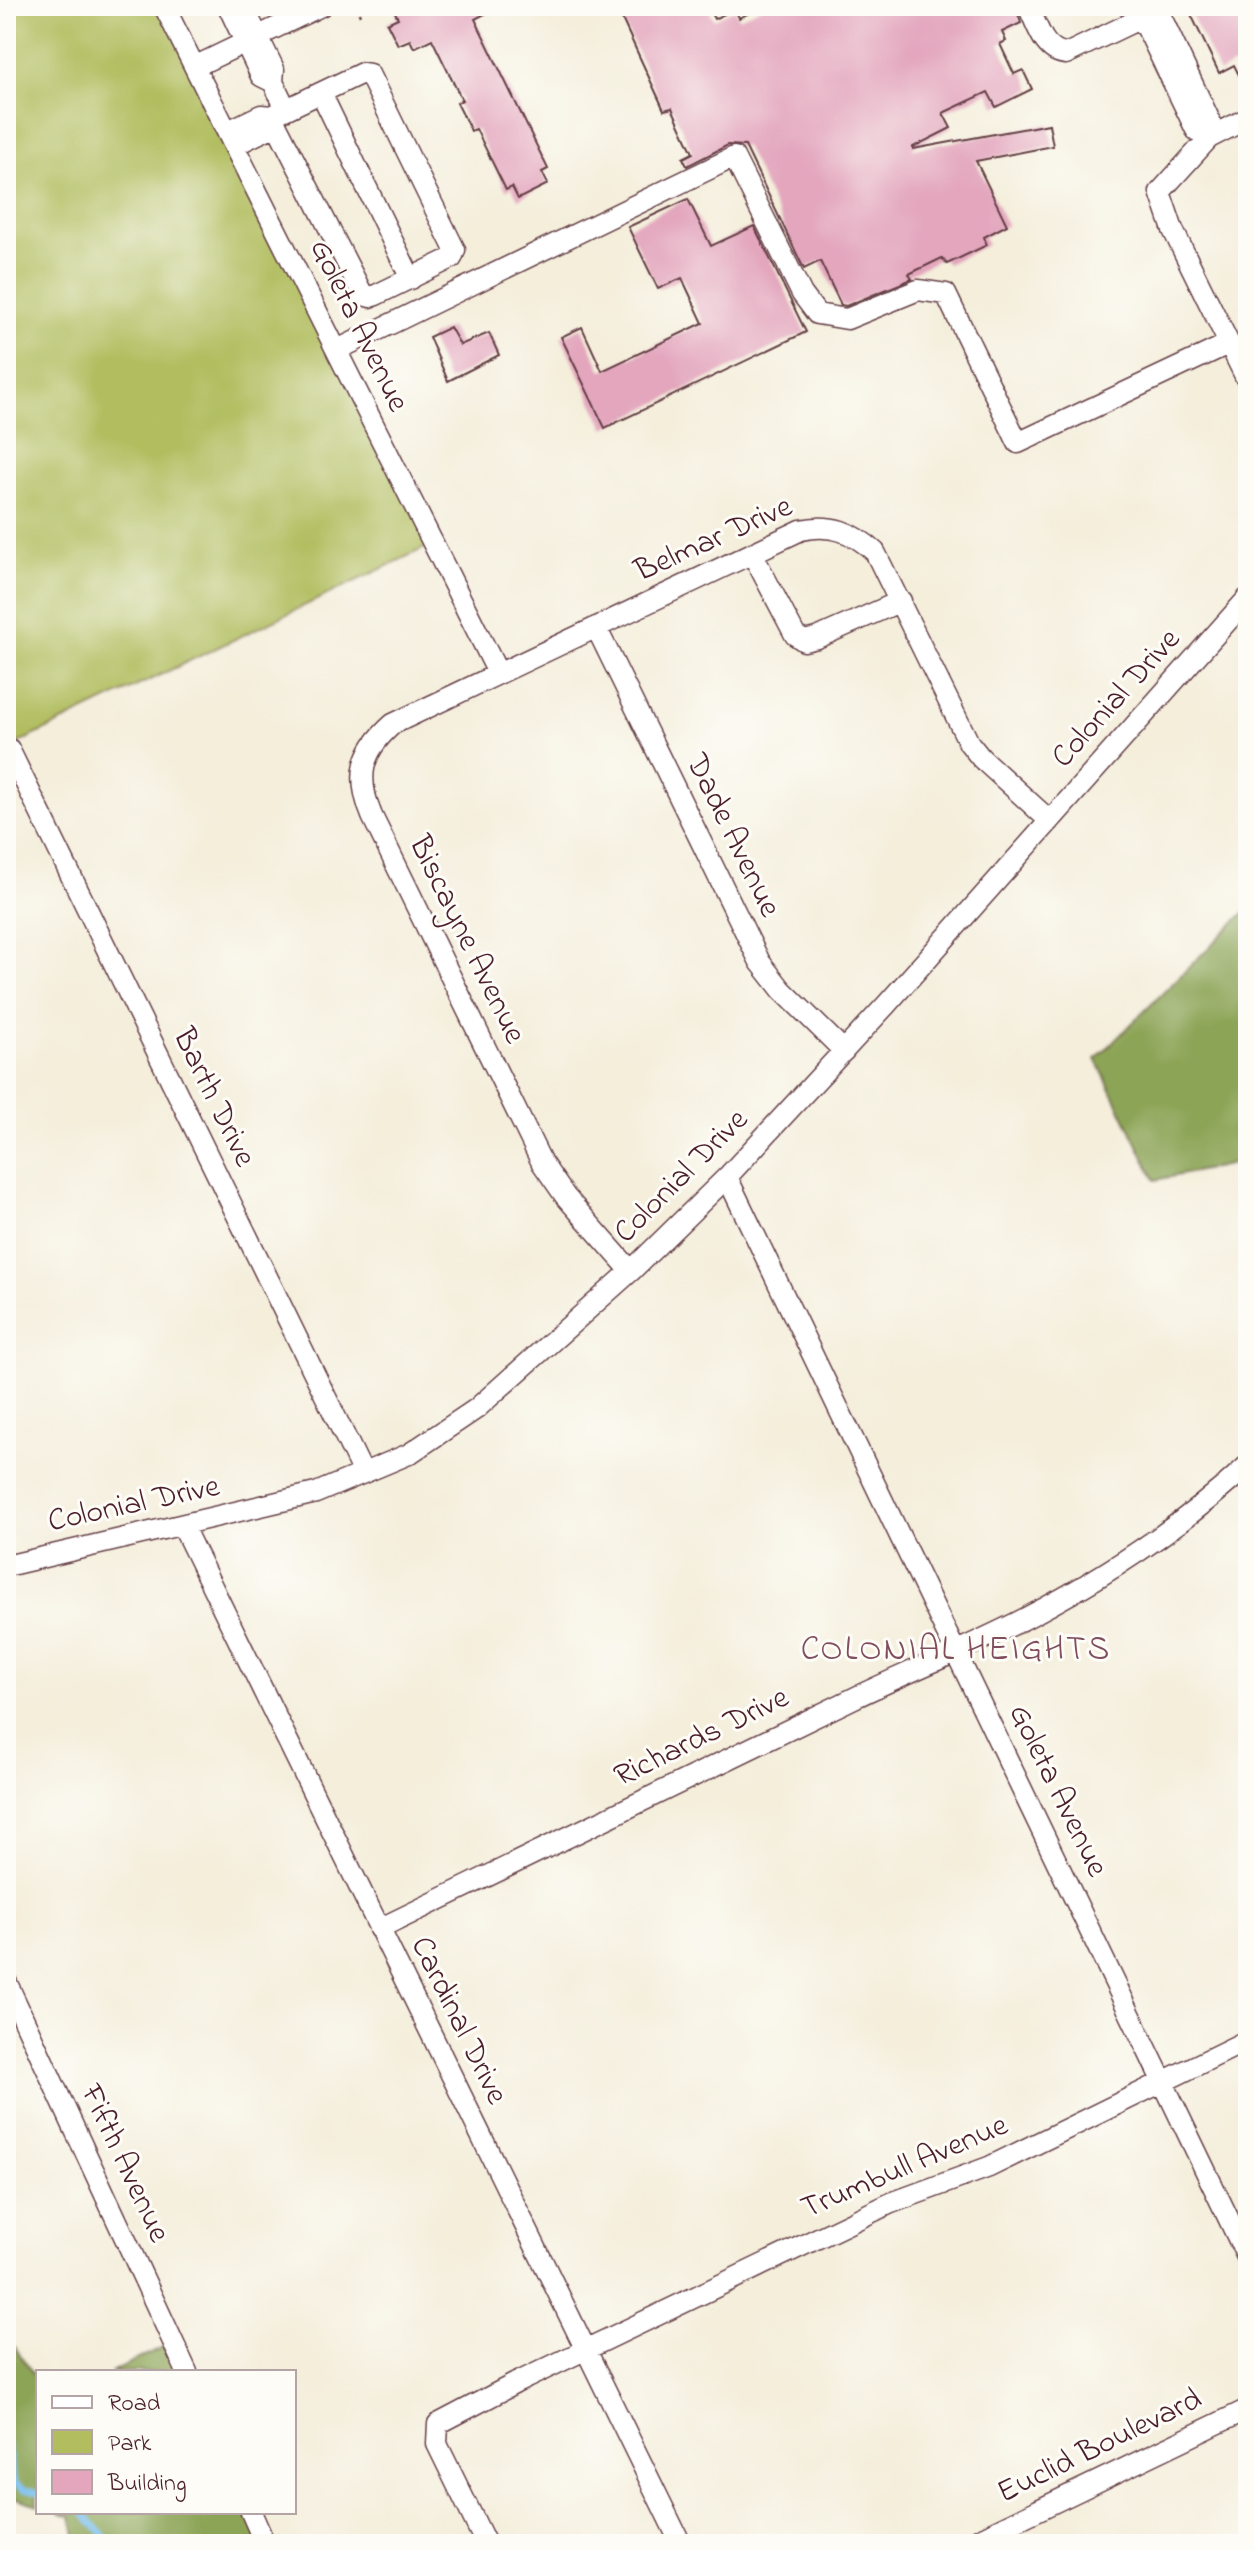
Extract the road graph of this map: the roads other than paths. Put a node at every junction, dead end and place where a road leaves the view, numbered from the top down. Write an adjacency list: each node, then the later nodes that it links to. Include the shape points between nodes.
1 (164, 6): 8 (street, Goleta Avenue)
2 (228, 6): 7 (street)
3 (243, 6): 7 (street)
4 (321, 6): 7 (street)
5 (1028, 6): 6 (street, via 1047,45 1066,54)
6 (1148, 10): 13 (street, via 1196,130)
7 (251, 39): 8 (street); 10 (street, via 261,76 273,82)
8 (196, 66): 12 (street, Goleta Avenue)
9 (321, 93): 10 (street); 14 (street); 14 (street, via 369,74 453,246 448,261)
10 (278, 117): 12 (street); 14 (street, via 363,295 376,295)
11 (1248, 118): 13 (street)
12 (231, 138): 16 (street, Goleta Avenue)
13 (1209, 138): 15 (street, via 1160,192)
14 (411, 279)
15 (1228, 344): 16 (street, via 1018,443 946,294 918,290 847,319 817,314 734,157); 17 (street)
16 (337, 350): 22 (street, Goleta Avenue)
17 (1248, 382)
18 (752, 553): 20 (street, Belmar Drive, via 813,527 845,531 875,552); 20 (street, via 795,635 804,641); 21 (street, Belmar Drive)
19 (1248, 598): 24 (street, Colonial Drive)
20 (901, 601): 24 (street, Belmar Drive, via 969,743)
21 (596, 627): 22 (street, Belmar Drive); 25 (street, Dade Avenue, via 760,962)
22 (498, 673): 27 (street, Biscayne Avenue, via 393,724 380,736 364,766 365,799 542,1163)
23 (9, 749): 29 (street, Barth Drive)
24 (1050, 821): 25 (street, Colonial Drive)
25 (844, 1051): 26 (street, Colonial Drive)
26 (727, 1177): 27 (street, Colonial Drive); 32 (street, Goleta Avenue)
27 (631, 1271): 29 (street, Colonial Drive, via 476,1409 409,1454)
28 (1248, 1465): 32 (street, Richards Drive, via 1196,1511 1130,1557 1078,1590)
29 (363, 1473): 30 (street, Colonial Drive, via 299,1498)
30 (182, 1525): 31 (street, Colonial Drive); 33 (street, Cardinal Drive)
31 (6, 1566)
32 (956, 1651): 33 (street, Richards Drive); 36 (street, Goleta Avenue)
33 (379, 1929): 38 (street, Cardinal Drive)
34 (6, 1981): 39 (street, Fifth Avenue)
35 (1248, 2040): 36 (street, Trumbull Avenue)
36 (1163, 2082): 37 (street, Goleta Avenue); 38 (street, Trumbull Avenue, via 989,2167 891,2203)
37 (1248, 2259)
38 (586, 2350): 44 (street, Trumbull Avenue, via 438,2424 437,2444); 45 (street, Cardinal Drive)
39 (186, 2370)
40 (1248, 2409): 42 (street, Euclid Boulevard)
41 (252, 2514): 43 (street)
42 (978, 2539)
43 (265, 2544)
44 (486, 2544)
45 (681, 2544)

